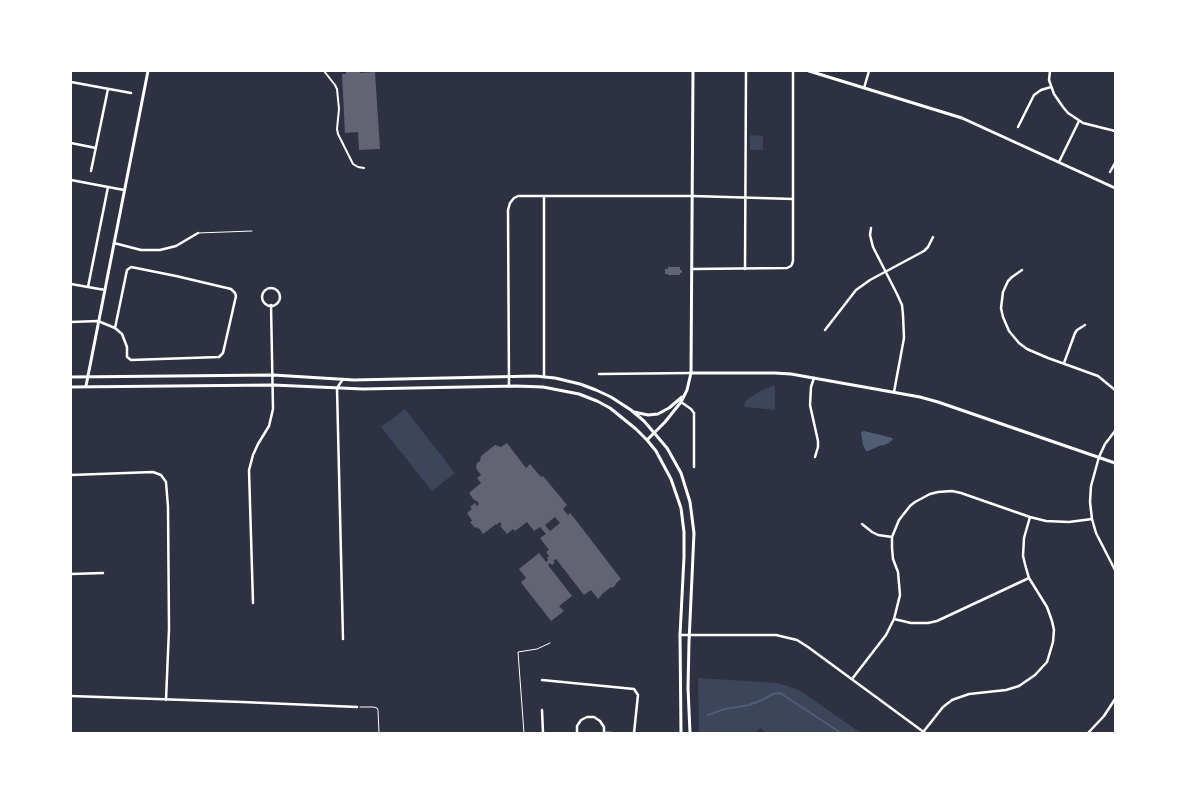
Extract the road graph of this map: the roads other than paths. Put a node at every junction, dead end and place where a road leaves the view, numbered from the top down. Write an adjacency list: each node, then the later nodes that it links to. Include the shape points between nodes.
1 (148, 71): 27 (main road)
2 (324, 71): 21 (street, via 337,89 338,134 353,164)
3 (693, 71): 29 (main road)
4 (746, 71): 30 (street)
5 (793, 71): 31 (street)
6 (809, 71): 11 (main road)
7 (869, 71): 11 (street)
8 (1050, 71): 10 (street)
9 (71, 82): 12 (street)
10 (1051, 87): 14 (street, via 1063,108); 15 (street, via 1034,95)
11 (864, 88): 19 (main road, via 962,118)
12 (108, 89): 13 (street); 18 (street)
13 (131, 93)
14 (1079, 121): 16 (street); 19 (street)
15 (1018, 127)
16 (1115, 131)
17 (71, 143): 18 (street)
18 (96, 148): 22 (street)
19 (1059, 162): 26 (main road)
20 (1115, 163): 23 (street)
21 (364, 168)
22 (91, 171)
23 (1110, 172)
24 (71, 180): 25 (street)
25 (108, 187): 27 (street); 42 (street)
26 (1115, 188)
27 (124, 190): 36 (main road)
28 (544, 196): 29 (street); 56 (street, via 518,196 508,210); 57 (street)
29 (693, 196): 30 (street); 37 (main road)
30 (746, 198): 31 (street); 38 (street)
31 (793, 199): 38 (street, via 791,266)
32 (871, 228): 40 (street, via 871,242)
33 (252, 231): 34 (lane)
34 (198, 233): 36 (street, via 176,246 160,250 141,250)
35 (933, 237): 40 (street, via 924,251)
36 (114, 243): 43 (main road)
37 (692, 269): 38 (street); 51 (main road)
38 (745, 269)
39 (1022, 270): 50 (street, via 1008,281 1002,292 1001,308 1006,325 1013,337 1027,348)
40 (886, 271): 49 (street, via 856,290); 66 (street, via 900,301 904,325)
41 (71, 284): 42 (street)
42 (88, 287): 43 (street)
43 (105, 290): 45 (main road)
44 (272, 305): 44 (street, via 262,298 270,288 280,295 278,302); 53 (street)
45 (98, 321): 46 (street); 48 (street); 55 (main road)
46 (71, 322)
47 (1085, 325): 50 (street, via 1075,333)
48 (115, 328): 48 (street, via 127,270 131,267 231,289 236,296 223,353 219,357 131,360 127,357 122,334)
49 (825, 330)
50 (1064, 363): 65 (street, via 1098,376)
51 (692, 373): 52 (street); 58 (main road, via 775,373); 67 (main road)
52 (599, 374)
53 (273, 375): 55 (main road); 59 (main road); 60 (street)
54 (71, 377): 55 (main road)
55 (87, 377): 61 (main road)
56 (509, 377): 57 (main road); 59 (main road); 62 (street)
57 (544, 377): 69 (main road, via 568,380 596,390)
58 (814, 378): 66 (main road); 73 (street, via 810,405 818,441)
59 (343, 379): 64 (street)
60 (273, 385): 61 (main road); 64 (main road); 86 (street, via 272,418 249,470)
61 (86, 386): 63 (main road)
62 (509, 386): 64 (main road); 72 (main road, via 569,391 598,401)
63 (71, 387)
64 (337, 388): 90 (street)
65 (1115, 390)
66 (894, 392): 74 (main road, via 938,402)
67 (684, 394): 68 (main road); 69 (main road, via 658,414)
68 (681, 402): 71 (main road); 76 (street, via 694,413)
69 (630, 410): 71 (main road)
70 (1115, 430): 74 (street)
71 (655, 432): 72 (main road); 89 (main road, via 676,463 690,502 694,533)
72 (648, 440): 88 (main road, via 672,478 681,508 684,557)
73 (815, 457)
74 (1099, 457): 75 (main road); 79 (street, via 1091,486)
75 (1115, 463)
76 (694, 467)
77 (71, 475): 95 (street, via 153,472 166,482 169,629)
78 (1030, 517): 79 (street, via 1058,522); 81 (street, via 961,493 938,492 922,497 910,506); 85 (street, via 1023,551)
79 (1092, 519): 82 (street)
80 (862, 524): 81 (street, via 878,535)
81 (892, 537): 87 (street, via 900,595)
82 (1114, 568)
83 (103, 573): 84 (street)
84 (71, 574)
85 (1029, 578): 87 (street, via 937,621 911,623); 98 (street, via 1052,621 1053,642 1045,665 1019,686 952,700)
86 (253, 602)
87 (894, 619): 91 (street, via 886,635)
88 (680, 634): 89 (street); 104 (main road)
89 (690, 635): 91 (street, via 788,637 801,642); 105 (main road)
90 (343, 639)
91 (852, 679): 98 (street)
92 (542, 680): 103 (street, via 634,689 638,695)
93 (71, 696): 95 (street)
94 (1115, 699): 106 (street)
95 (166, 700): 96 (street)
96 (357, 707)
97 (542, 710): 99 (street)
98 (925, 732)
99 (543, 733)
100 (577, 733): 101 (street, via 581,720 594,717 604,727)
101 (604, 733): 102 (street)
102 (611, 733)
103 (634, 733)
104 (681, 733)
105 (690, 733)
106 (1088, 733)

